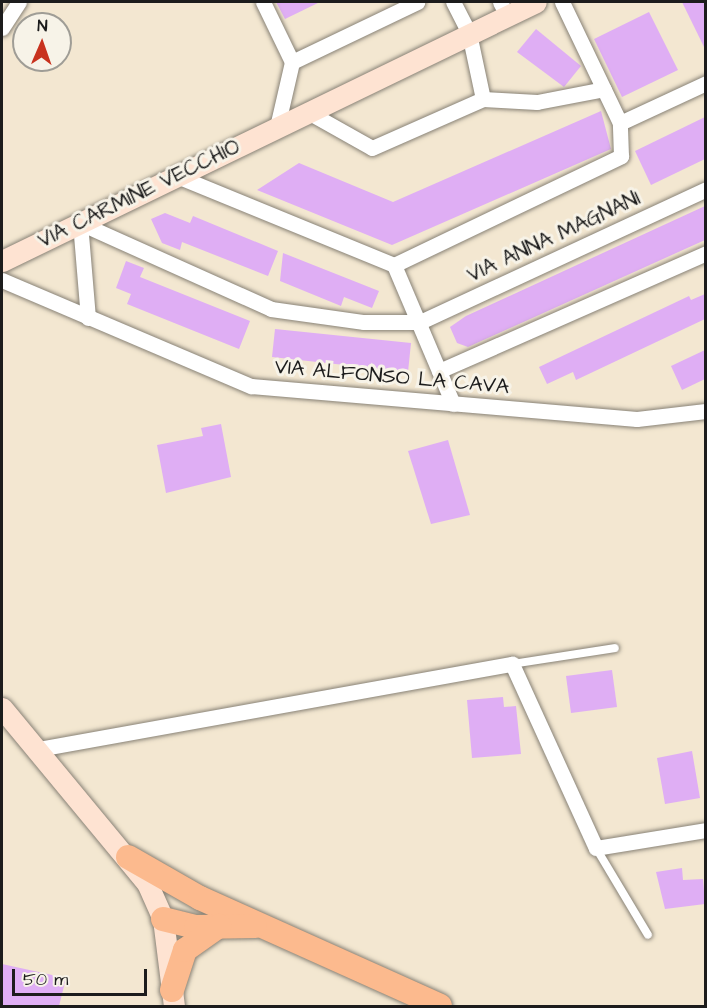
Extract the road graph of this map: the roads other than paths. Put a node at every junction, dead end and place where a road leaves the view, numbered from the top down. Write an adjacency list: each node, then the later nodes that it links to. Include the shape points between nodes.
1 (19, 2): 8 (street)
2 (263, 2): 10 (street)
3 (417, 2): 10 (street)
4 (453, 2): 9 (street)
5 (536, 2): 7 (street, VIA CARMINE VECCHIO)
6 (562, 2): 12 (street)
7 (503, 8): 9 (street, VIA CARMINE VECCHIO)
8 (2, 28)
9 (469, 33): 13 (street); 14 (street, VIA CARMINE VECCHIO)
10 (292, 62): 16 (street)
11 (705, 83): 15 (street)
12 (604, 89): 13 (street, via 537,102); 15 (street)
13 (483, 99): 14 (street, via 372,148)
14 (308, 112): 16 (street, VIA CARMINE VECCHIO)
15 (620, 123): 22 (street, via 621,156)
16 (277, 127): 17 (street, VIA CARMINE VECCHIO)
17 (177, 176): 19 (street, VIA CARMINE VECCHIO); 22 (street)
18 (705, 189): 25 (street, VIA ANNA MAGNANI)
19 (80, 223): 21 (street, VIA CARMINE VECCHIO); 24 (street); 25 (street, via 271,309 364,322)
20 (705, 253): 26 (street, VIA ALFONSO LA CAVA)
21 (2, 261)
22 (394, 265): 25 (street)
23 (2, 280): 24 (street, VIA ALFONSO LA CAVA)
24 (88, 318): 27 (street, VIA ALFONSO LA CAVA, via 251,386)
25 (420, 322): 26 (street)
26 (439, 370): 27 (street)
27 (453, 404): 28 (street, VIA ALFONSO LA CAVA, via 637,419)
28 (705, 411)
29 (615, 648): 30 (lane)
30 (512, 664): 32 (street); 34 (street)
31 (2, 710): 32 (street)
32 (38, 749): 35 (street)
33 (705, 830): 34 (street)
34 (596, 848): 38 (lane)
35 (128, 857): 36 (main road); 37 (street, via 147,883)
36 (217, 916): 37 (main road); 39 (main road, via 187,947); 40 (main road, via 260,927)
37 (163, 919): 39 (street)
38 (648, 935)
39 (173, 998)
40 (440, 1006)

